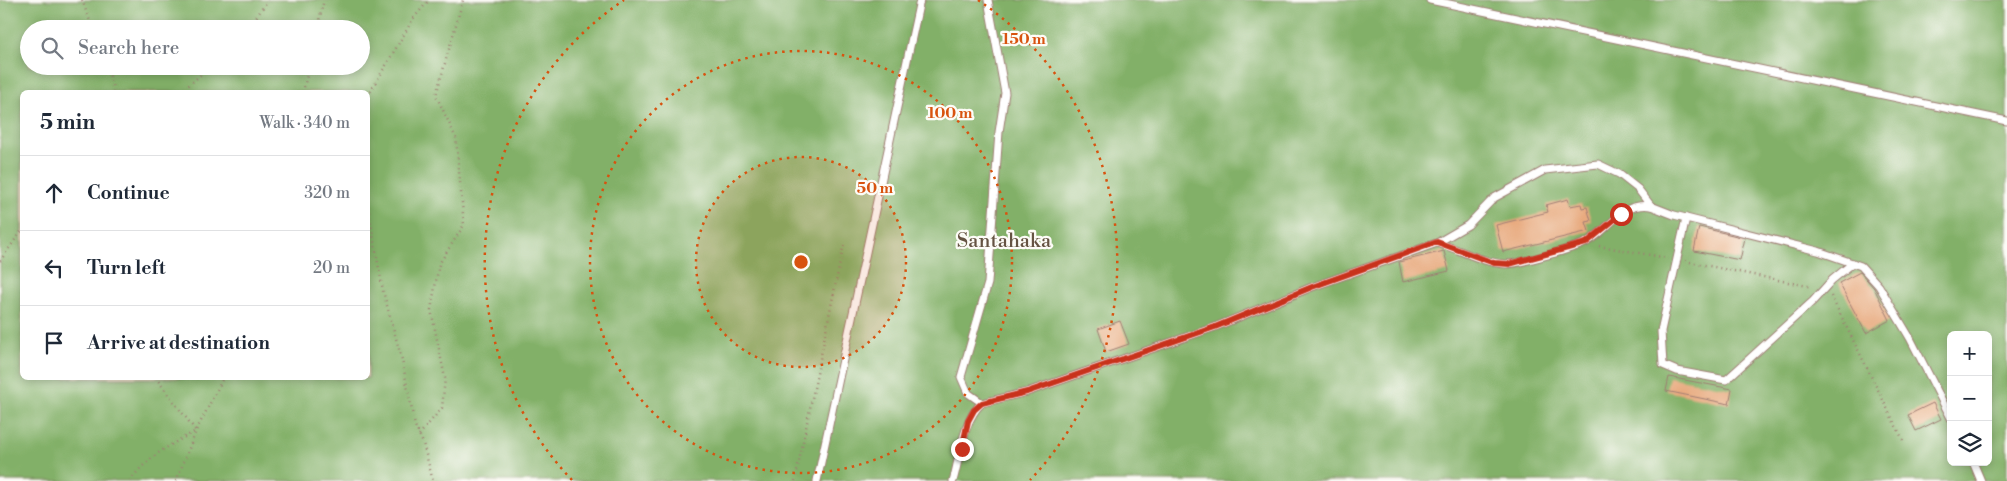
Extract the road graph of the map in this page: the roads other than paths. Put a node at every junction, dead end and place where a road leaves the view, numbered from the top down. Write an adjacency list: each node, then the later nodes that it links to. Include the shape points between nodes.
1 (920, 0): 12 (lane)
2 (988, 0): 9 (lane, via 1005,93 999,132 988,283 961,377 968,394)
3 (1430, 0): 4 (lane)
4 (2007, 121)
5 (1651, 206): 6 (lane); 7 (lane, via 1637,204 1589,241 1509,264 1494,263); 7 (lane, via 1638,189 1619,174 1598,164 1545,170 1494,198 1468,225)
6 (1686, 218): 8 (lane); 8 (lane, via 1661,331 1663,365 1677,371 1726,380)
7 (1437, 242): 9 (lane, via 1312,287 1215,327 1027,392)
8 (1853, 263): 10 (lane, via 1861,266 1879,286)
9 (982, 403): 13 (lane, via 968,421)
10 (1947, 410)
11 (1975, 466): 14 (lane)
12 (817, 481)
13 (953, 481)
14 (1981, 481)

